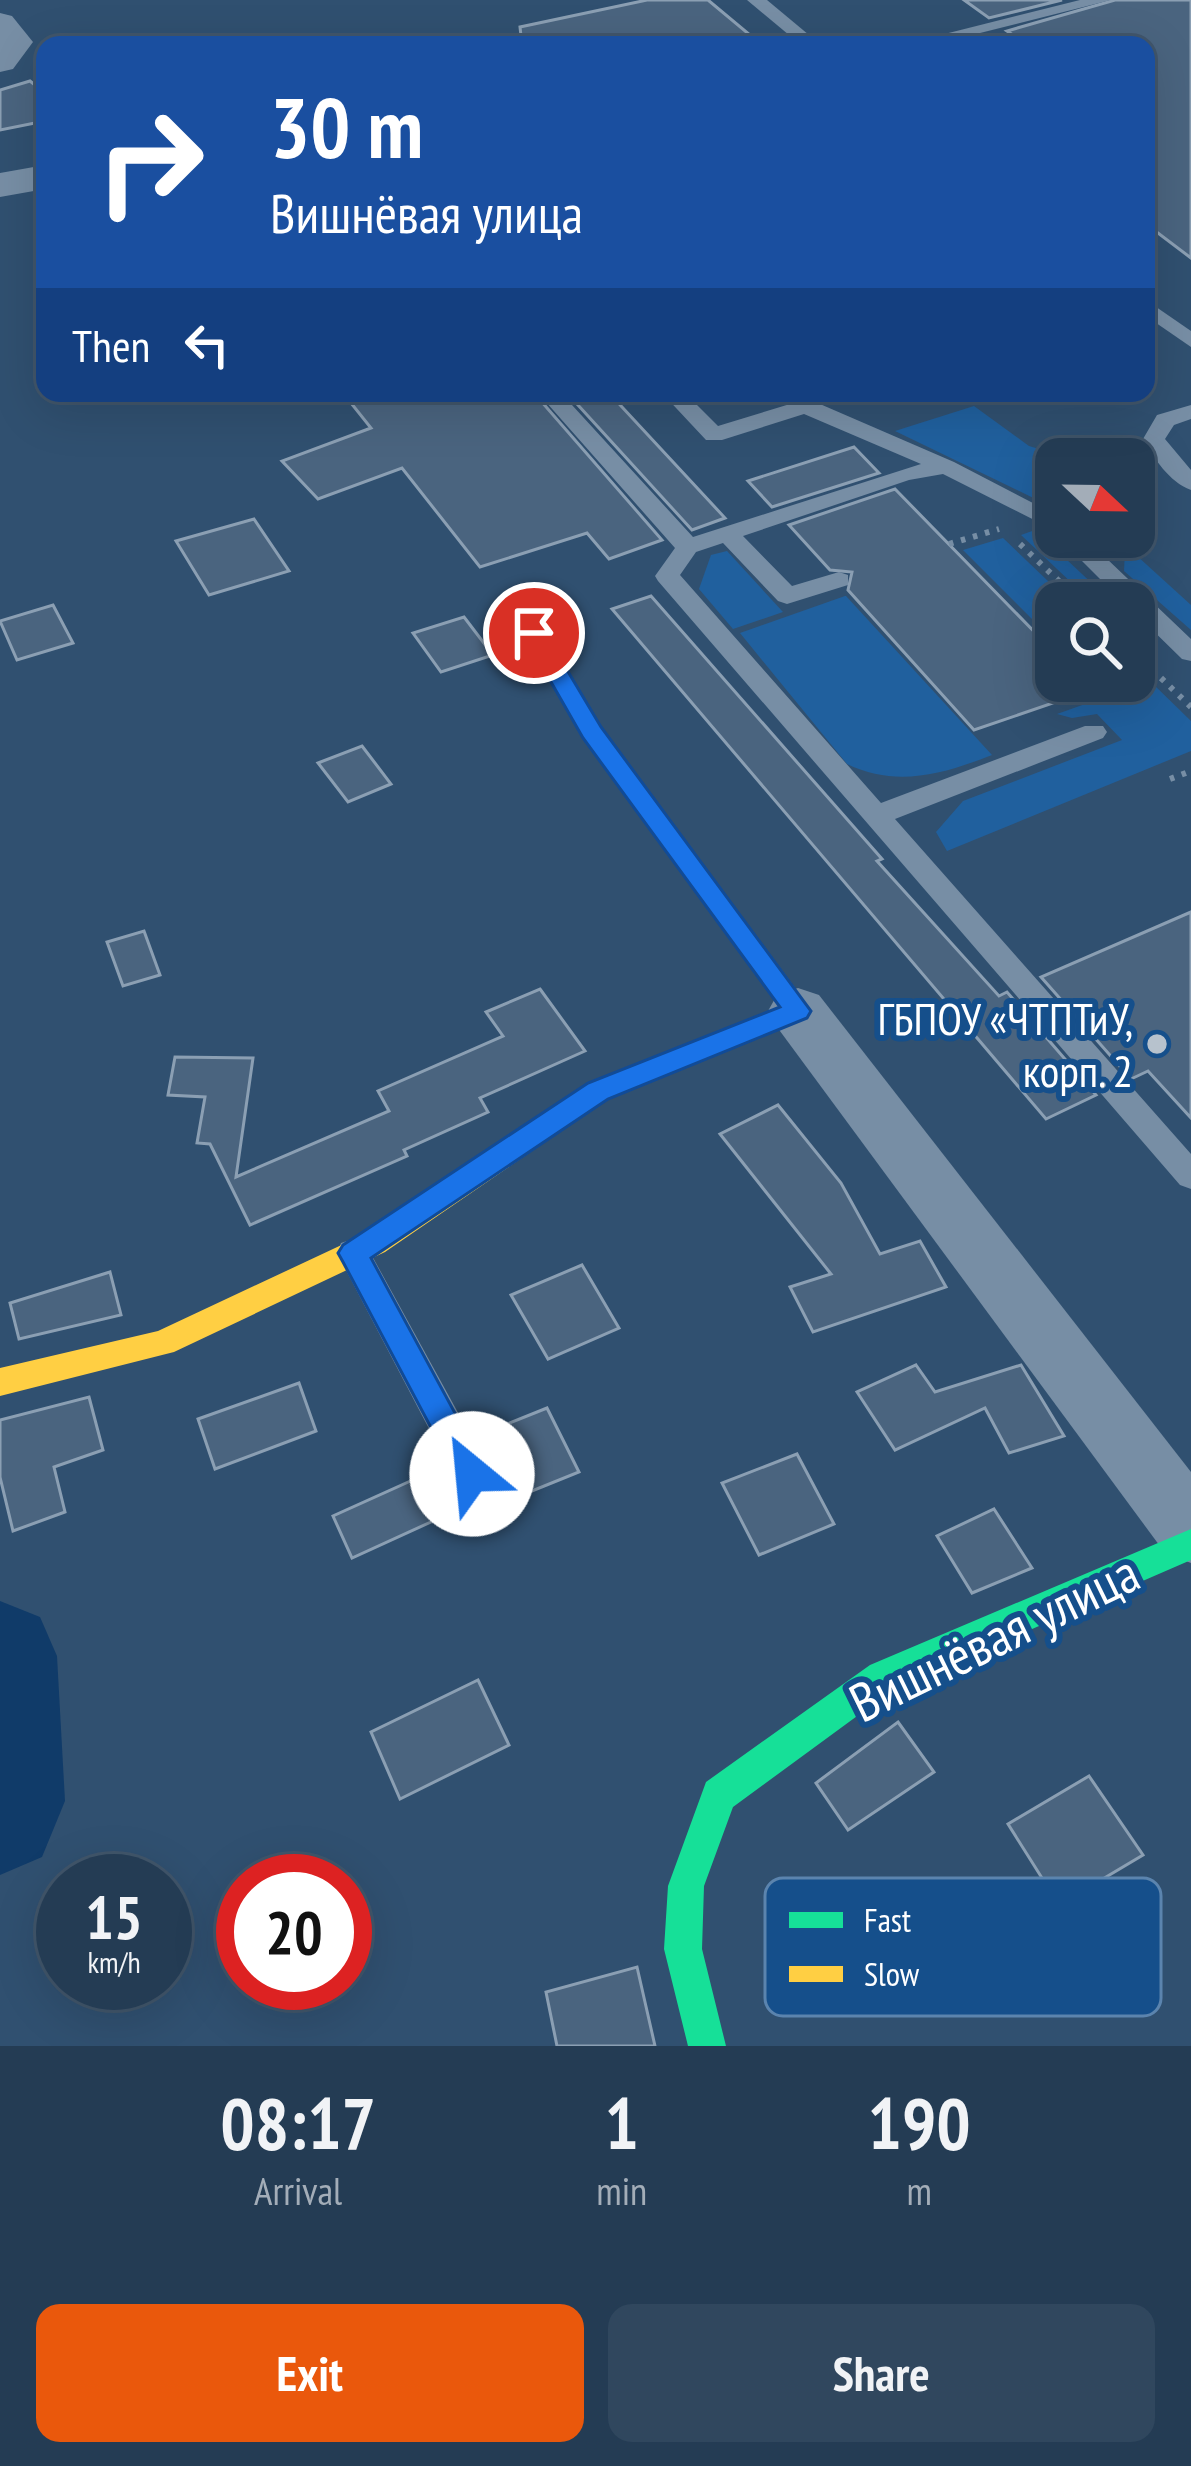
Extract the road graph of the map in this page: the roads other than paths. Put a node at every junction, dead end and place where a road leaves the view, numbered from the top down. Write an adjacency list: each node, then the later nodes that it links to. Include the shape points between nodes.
1 (756, 0): 4 (lane)
2 (1102, 0): 5 (lane)
3 (0, 23): 6 (street, via 15,42)
4 (801, 36)
5 (948, 36)
6 (0, 61)
7 (36, 179): 8 (street)
8 (0, 185)
9 (1155, 313): 10 (lane)
10 (1191, 341)
11 (557, 402): 20 (lane)
12 (682, 402): 13 (lane, via 714,435)
13 (792, 402)
14 (806, 402): 16 (lane)
15 (1191, 412): 17 (lane, via 1165,420 1154,439)
16 (946, 466): 18 (lane); 19 (lane)
17 (1191, 483)
18 (1035, 513)
19 (727, 534): 20 (lane); 22 (lane, via 787,596)
20 (688, 547): 26 (lane, via 667,576)
21 (1092, 558): 24 (lane)
22 (839, 580)
23 (534, 633): 27 (street, Вишнёвая улица, via 592,732)
24 (1191, 653)
25 (1094, 732): 26 (lane)
26 (878, 815): 28 (lane)
27 (797, 1011): 29 (street, via 598,1091); 32 (street, Вишнёвая улица)
28 (1191, 1176)
29 (353, 1253): 30 (street, via 163,1343); 31 (lane)
30 (0, 1382)
31 (472, 1474)
32 (1191, 1529)
33 (1191, 1544): 34 (street, Вишнёвая улица, via 882,1677 718,1795 686,1886 683,1949)
34 (707, 2046)

